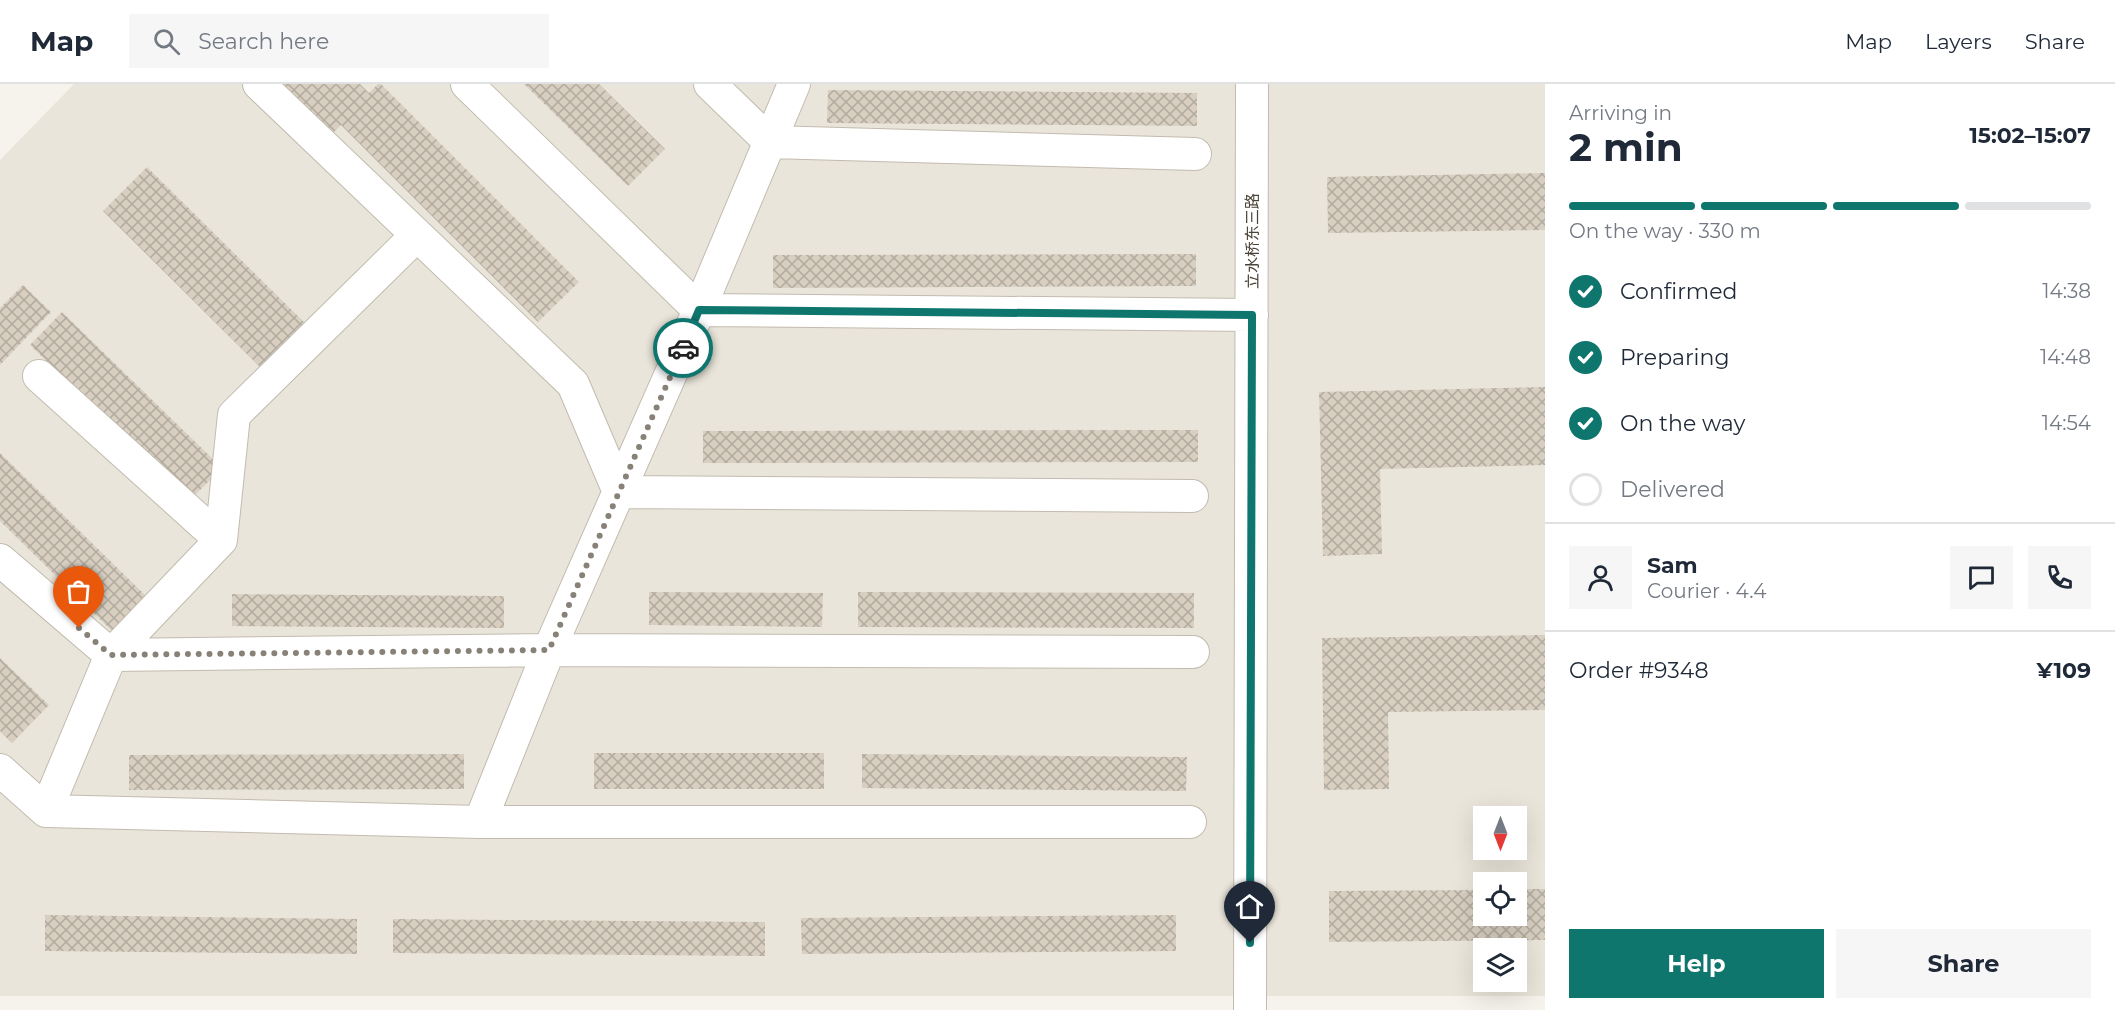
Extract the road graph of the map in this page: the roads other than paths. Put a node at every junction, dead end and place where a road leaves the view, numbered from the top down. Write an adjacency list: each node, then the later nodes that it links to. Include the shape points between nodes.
1 (259, 84): 8 (street)
2 (467, 84): 9 (street)
3 (710, 84): 6 (street)
4 (794, 84): 6 (street)
5 (1252, 84): 10 (street, 立水桥东三路)
6 (770, 142): 7 (street); 9 (street)
7 (1195, 154)
8 (417, 235): 12 (street, via 573,384); 14 (street, via 234,415)
9 (699, 310): 10 (street); 12 (street)
10 (1252, 315): 23 (street, 立水桥东三路)
11 (39, 376): 14 (street)
12 (619, 492): 13 (street); 16 (street)
13 (1192, 496)
14 (221, 540): 18 (street)
15 (0, 560): 18 (street)
16 (549, 650): 17 (street); 18 (street); 21 (street)
17 (1193, 652)
18 (111, 655): 20 (street)
19 (0, 770): 20 (street)
20 (46, 811): 21 (street)
21 (480, 822): 22 (street)
22 (1190, 822)
23 (1250, 1010)

